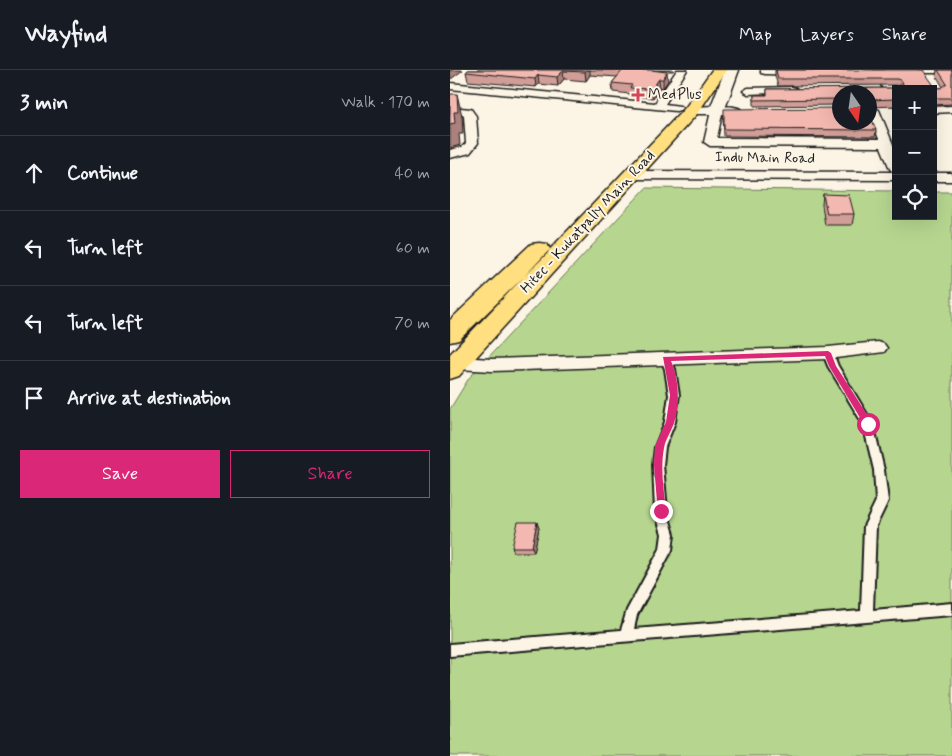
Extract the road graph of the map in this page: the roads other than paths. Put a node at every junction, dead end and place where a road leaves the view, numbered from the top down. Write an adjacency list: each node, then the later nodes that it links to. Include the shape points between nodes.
1 (704, 70): 18 (main road)
2 (720, 70): 18 (main road, Hitec - Kukatpally Main Road)
3 (732, 70): 24 (street)
4 (925, 70): 5 (street); 11 (street)
5 (952, 70)
6 (765, 71): 7 (street); 14 (street)
7 (813, 72)
8 (876, 72): 16 (street)
9 (676, 74): 18 (street)
10 (465, 75): 12 (street)
11 (934, 84)
12 (451, 86): 13 (street)
13 (491, 90): 17 (street); 18 (street)
14 (748, 90): 15 (street); 24 (street)
15 (804, 90)
16 (888, 90)
17 (473, 106): 20 (street); 28 (street, via 470,116 472,143 466,150)
18 (675, 108): 24 (street); 30 (main road, Hitec - Kukatpally Main Road); 34 (main road, via 672,115 566,223)
19 (952, 109): 23 (street)
20 (450, 110)
21 (877, 110): 22 (street)
22 (892, 110)
23 (937, 110)
24 (724, 111): 25 (street); 27 (street, via 710,142)
25 (750, 111)
26 (877, 123): 27 (street)
27 (886, 143): 29 (street)
28 (450, 154)
29 (892, 159)
30 (633, 175): 31 (street, Indu Main Road); 38 (main road, Hitec - Kukatpally Main Road)
31 (892, 176)
32 (937, 177): 33 (street)
33 (952, 177)
34 (450, 334)
35 (878, 348): 36 (street)
36 (828, 353): 37 (street); 40 (lane, via 868,424 879,470 882,501 870,526)
37 (666, 359): 38 (street); 41 (lane, via 674,395 658,465 661,511 668,534 666,550 631,614)
38 (454, 366)
39 (952, 609): 40 (lane)
40 (867, 615): 41 (lane)
41 (626, 635): 42 (lane)
42 (450, 650)

